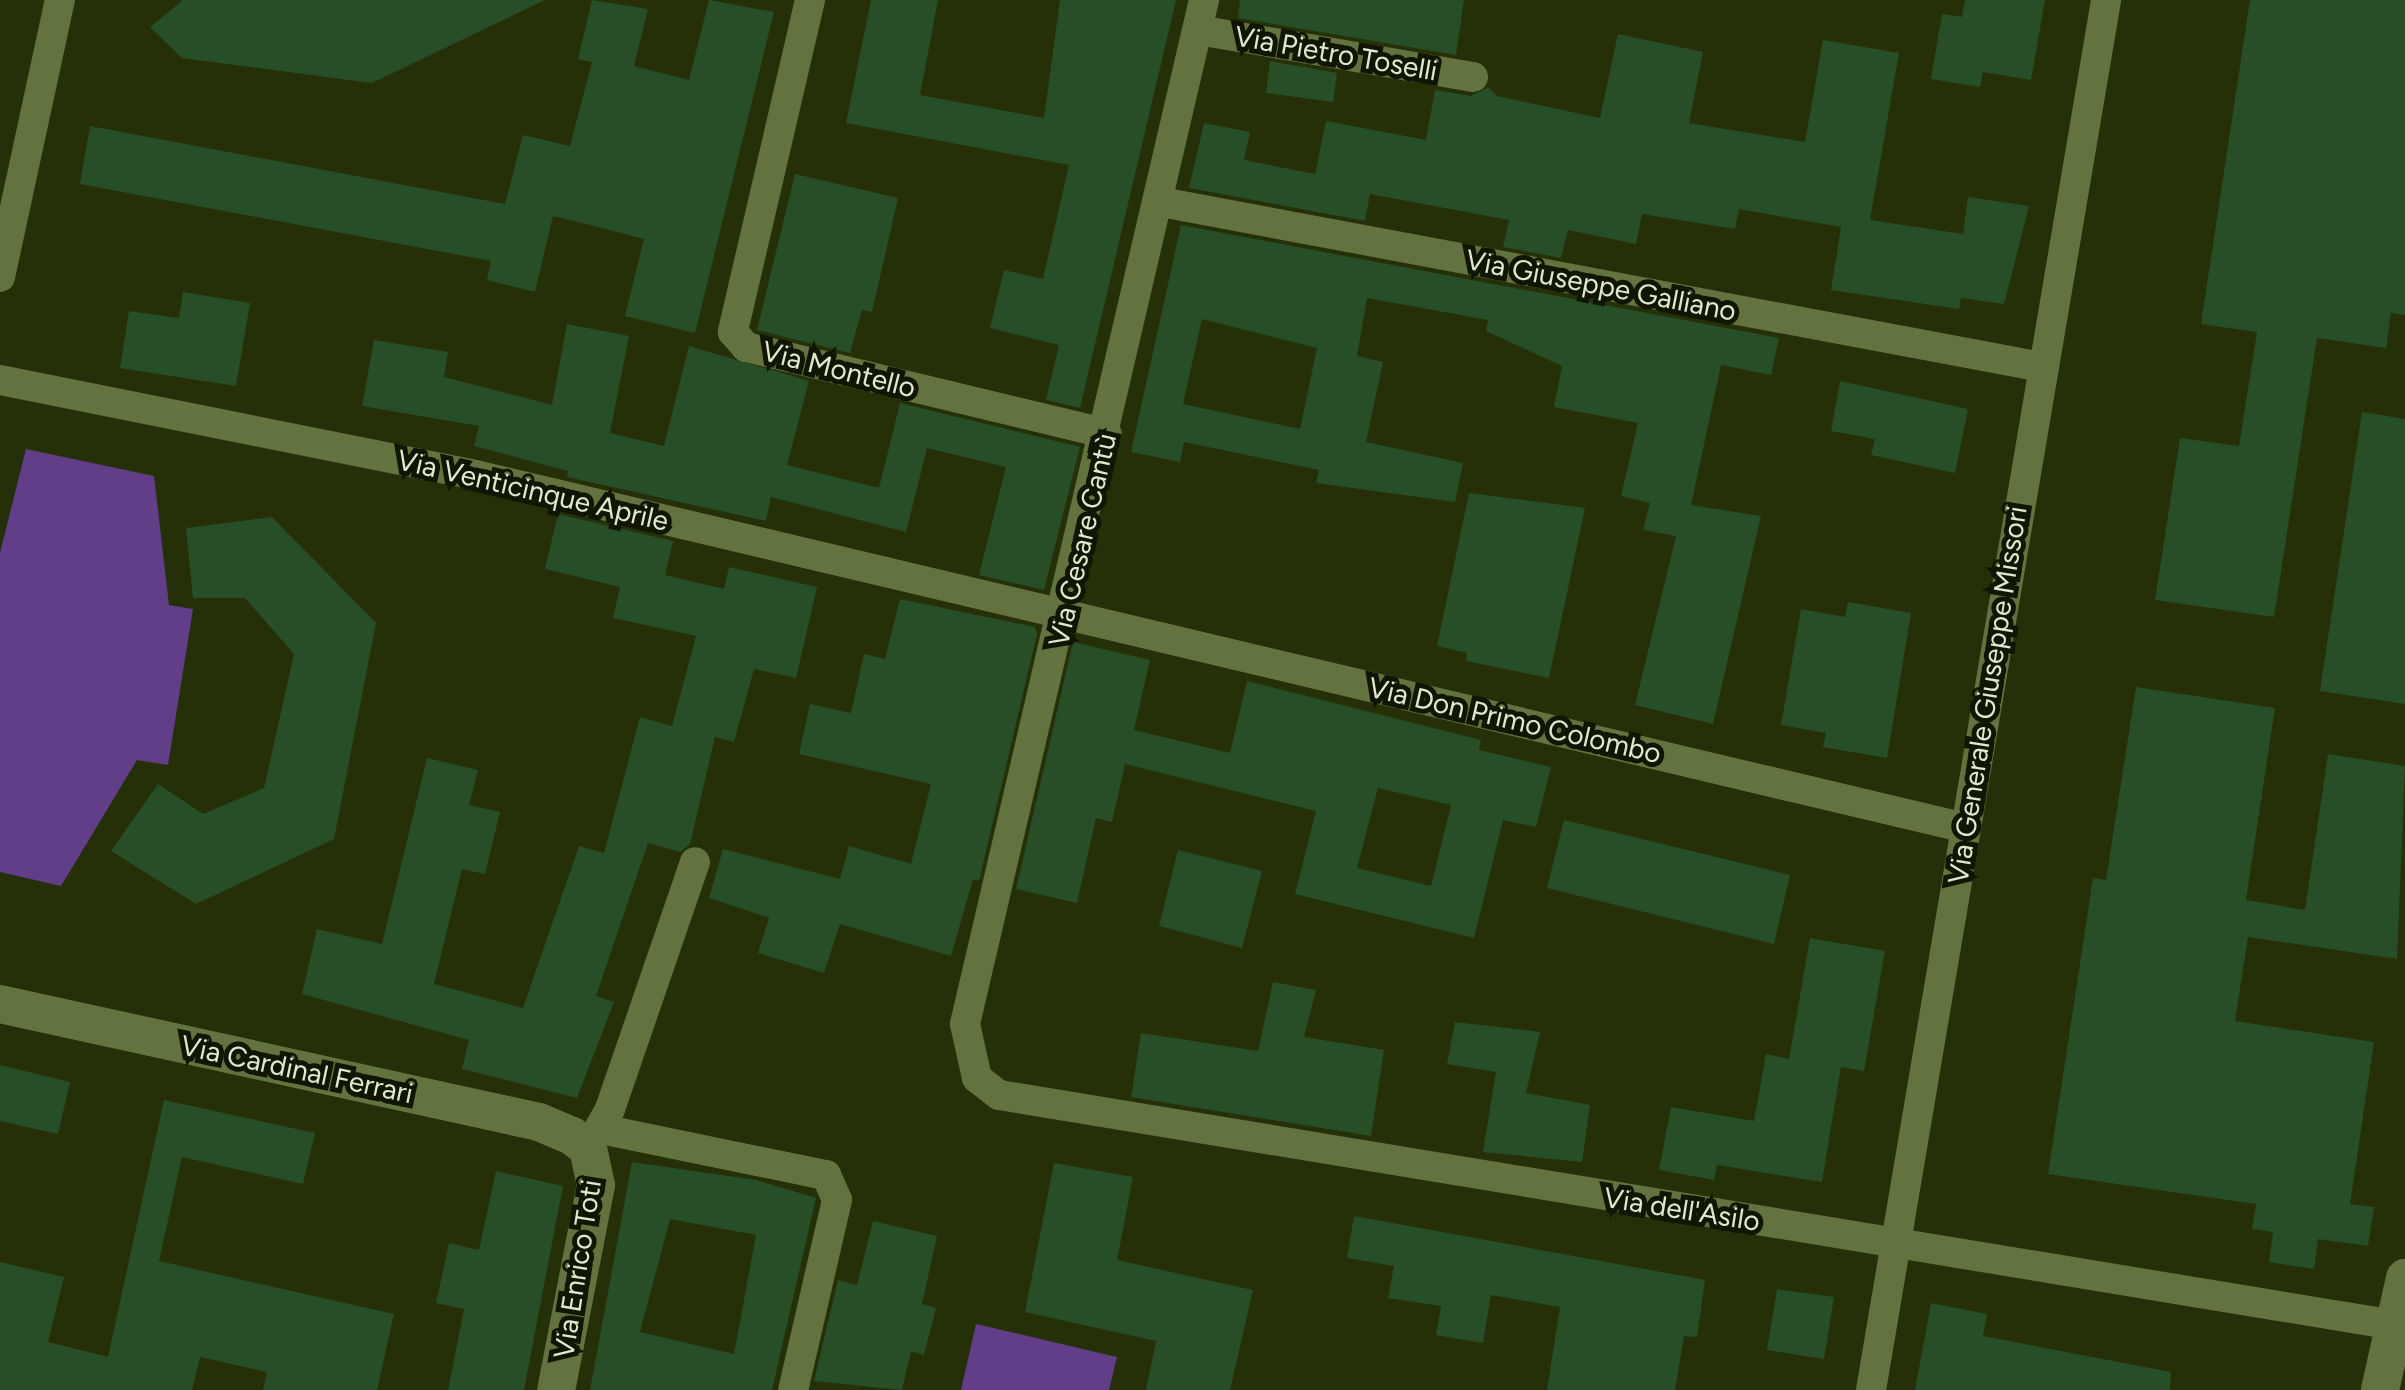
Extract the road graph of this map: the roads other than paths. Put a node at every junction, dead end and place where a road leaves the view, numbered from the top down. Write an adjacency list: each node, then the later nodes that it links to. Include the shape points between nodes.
1 (60, 0): 8 (street)
2 (810, 0): 11 (street, Via Montello, via 733,332 746,347)
3 (1204, 0): 5 (street, Via Cesare Cantù)
4 (2106, 0): 9 (street, Via Generale Giuseppe Missori)
5 (1198, 30): 6 (street, Via Pietro Toselli); 7 (street, Via Cesare Cantù)
6 (1474, 76)
7 (1161, 202): 9 (street, Via Giuseppe Galliano); 11 (street, Via Cesare Cantù)
8 (0, 276)
9 (2042, 367): 13 (street, Via Generale Giuseppe Missori)
10 (0, 380): 12 (street, Via Venticinque Aprile, via 476,475)
11 (1107, 434): 12 (street, Via Cesare Cantù)
12 (1064, 614): 13 (street, Via Don Primo Colombo); 16 (street, Via Cesare Cantù, via 966,1024)
13 (1966, 828): 18 (street, Via Generale Giuseppe Missori)
14 (695, 862): 17 (street)
15 (0, 1004): 17 (street, Via Cardinal Ferrari)
16 (977, 1078): 18 (street, Via dell'Asilo, via 998,1095)
17 (595, 1139): 21 (street, Via Enrico Toti, via 596,1184); 22 (street, via 810,1166 826,1175 837,1200)
18 (1894, 1246): 20 (street, Via dell'Asilo); 23 (street, Via Generale Giuseppe Missori)
19 (2405, 1278): 20 (street)
20 (2394, 1325): 24 (street)
21 (556, 1390)
22 (794, 1390)
23 (1871, 1390)
24 (2380, 1390)

